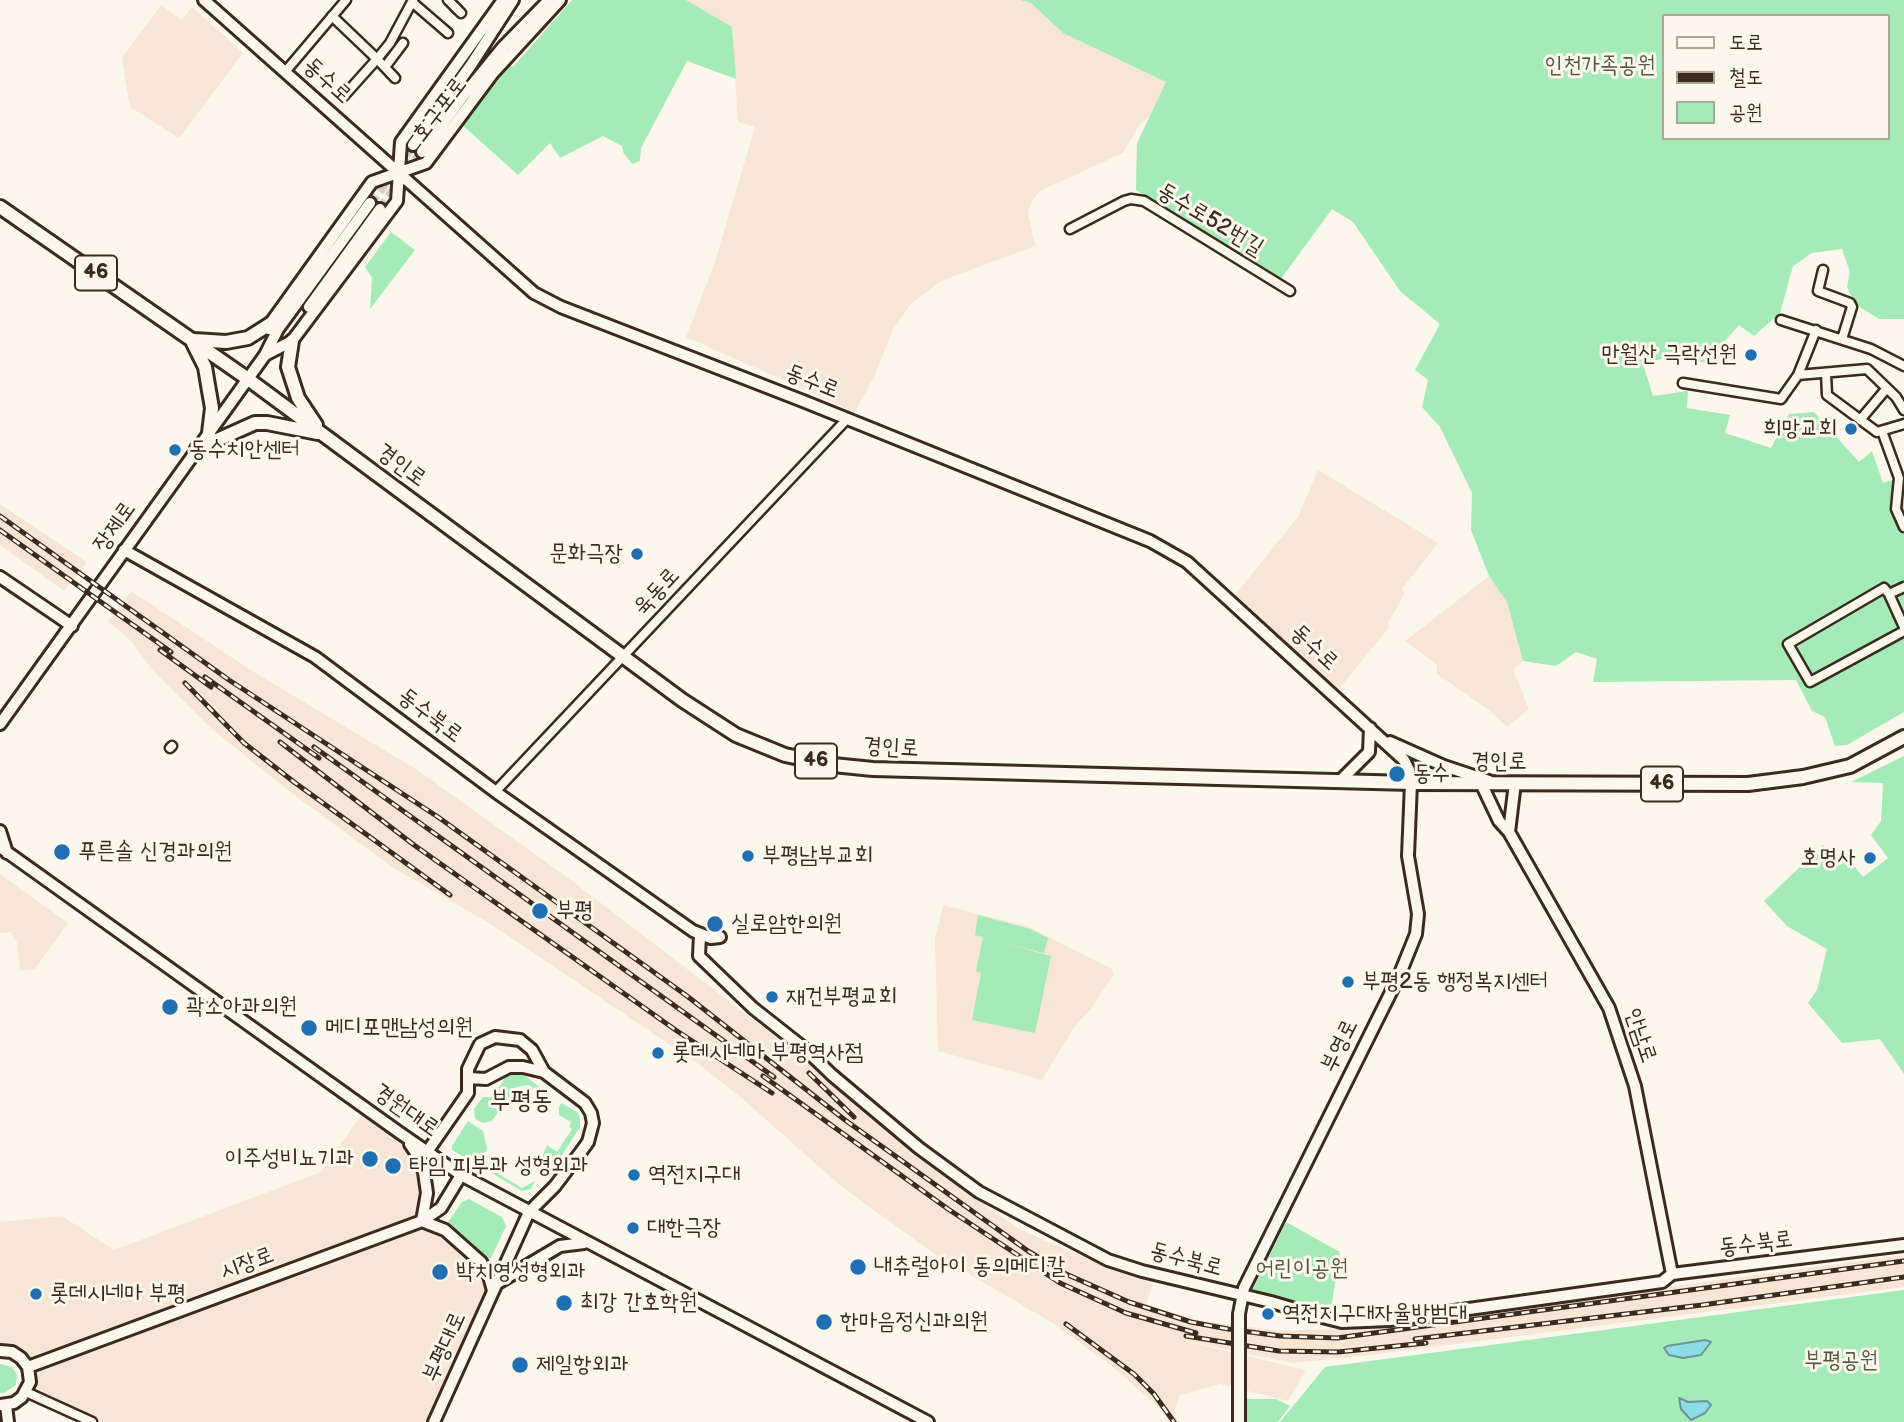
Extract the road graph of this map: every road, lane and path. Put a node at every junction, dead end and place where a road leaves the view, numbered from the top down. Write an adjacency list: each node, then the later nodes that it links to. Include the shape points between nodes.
1 (204, 0): 15 (street, 동수로)
2 (346, 0): 10 (street)
3 (448, 0): 9 (street)
4 (503, 0): 18 (street, 호구포로, via 401,142)
5 (513, 0): 6 (street, 호구포로, via 417,149 503,47)
6 (550, 0)
7 (560, 0): 18 (street, 호구포로, via 494,74 426,163)
8 (412, 1): 11 (street); 13 (street)
9 (461, 13)
10 (332, 16): 13 (street); 15 (street)
11 (448, 33)
12 (403, 43): 14 (street)
13 (377, 59): 14 (street); 17 (street)
14 (385, 67): 16 (street)
15 (285, 72): 18 (street, 동수로)
16 (395, 78)
17 (342, 98)
18 (399, 173): 25 (street, via 372,182); 29 (street, via 397,201); 40 (street, 동수로, via 534,293)
19 (375, 206): 31 (street, 장제로, via 286,338)
20 (0, 207): 27 (main road, 경인로 / 46)
21 (1070, 229): 23 (street, 동수로52번길, via 1137,199)
22 (1823, 270): 28 (street, via 1818,291 1852,307)
23 (1290, 291)
24 (1781, 320): 26 (street)
25 (270, 324): 27 (main road, via 248,338 226,342); 31 (street)
26 (1816, 330): 28 (street); 35 (street)
27 (191, 339): 36 (main road, 경인로 / 46); 44 (main road, via 205,367 212,408)
28 (1842, 339): 30 (street)
29 (292, 341): 31 (street); 45 (main road, via 288,367 299,398)
30 (1871, 349): 32 (street); 33 (street)
31 (265, 355): 36 (street, 장제로)
32 (1904, 366)
33 (1867, 369): 34 (street); 38 (street)
34 (1826, 373): 35 (street); 41 (street, via 1827,395)
35 (1798, 375): 37 (street, via 1782,399)
36 (248, 379): 44 (street, 장제로); 45 (main road, 경인로 / 46)
37 (1683, 383)
38 (1887, 388): 39 (street); 41 (street)
39 (1904, 410)
40 (847, 419): 54 (street, 육동로); 56 (street, 동수로, via 1150,541 1187,562)
41 (1860, 419): 43 (street)
42 (1904, 424): 43 (street)
43 (1882, 431): 47 (street, via 1899,478 1896,509)
44 (208, 433): 46 (street, 장제로)
45 (322, 434): 46 (main road, via 256,423); 54 (main road, 경인로 / 46)
46 (197, 449): 48 (street, 장제로)
47 (1904, 527)
48 (124, 550): 52 (street, 장제로); 62 (street, 동수북로, via 315,657)
49 (0, 577): 52 (street)
50 (1904, 587): 51 (street)
51 (1889, 594): 53 (street); 53 (street, via 1884,588 1788,644 1810,682)
52 (72, 626): 55 (street, 장제로)
53 (1904, 629)
54 (623, 657): 58 (main road, 경인로 / 46, via 736,735 785,755 833,765); 62 (street, 육동로)
55 (0, 724)
56 (1373, 732): 58 (street, via 1369,752); 59 (street, 동수로, via 1404,760); 60 (street)
57 (1904, 737): 61 (main road, 경인로 / 46, via 1850,766 1748,784)
58 (1340, 781): 59 (main road, 경인로 / 46)
59 (1411, 783): 60 (main road, 경인로 / 46); 79 (street, 부영로, via 1408,856 1418,914 1411,950)
60 (1488, 783): 61 (main road, 경인로 / 46); 64 (street, 안남로, via 1499,821)
61 (1516, 783): 64 (street)
62 (495, 792): 66 (street, 동수북로)
63 (0, 831): 65 (street)
64 (1509, 832): 77 (street, 안남로, via 1609,1008 1635,1086)
65 (2, 852): 70 (street, 경원대로)
66 (700, 935): 67 (street, 동수북로); 79 (street, 동수북로, via 699,956 753,1007 919,1148 979,1192 1108,1260)
67 (720, 937)
68 (544, 1072): 69 (street, via 509,1067 486,1079); 69 (street, via 532,1050 520,1040 495,1037 480,1044 468,1069); 73 (street, via 585,1103 593,1124 580,1153)
69 (469, 1078): 71 (street, via 465,1098)
70 (400, 1133): 71 (street, 경원대로); 74 (street, via 424,1172)
71 (427, 1152): 72 (street, 경원대로)
72 (461, 1175): 73 (street, 경원대로); 74 (street, 시장로, via 441,1208)
73 (529, 1212): 75 (street, 경원대로); 78 (street, 부평대로)
74 (422, 1221): 78 (street, via 445,1230 481,1262); 81 (street, 시장로)
75 (591, 1244): 78 (street, via 560,1247); 87 (street, 경원대로)
76 (1904, 1245): 77 (street, 동수북로)
77 (1672, 1274): 79 (street, 동수북로, via 1662,1282 1368,1321 1342,1322)
78 (495, 1287): 86 (street, 부평대로)
79 (1242, 1296): 88 (street, 부영로, bridge)
80 (0, 1351): 81 (street, via 21,1357)
81 (28, 1367): 82 (street)
82 (26, 1392): 83 (street, via 14,1403); 85 (street)
83 (3, 1405): 84 (street)
84 (8, 1422)
85 (92, 1422)
86 (434, 1422)
87 (928, 1422)
88 (1239, 1422)

